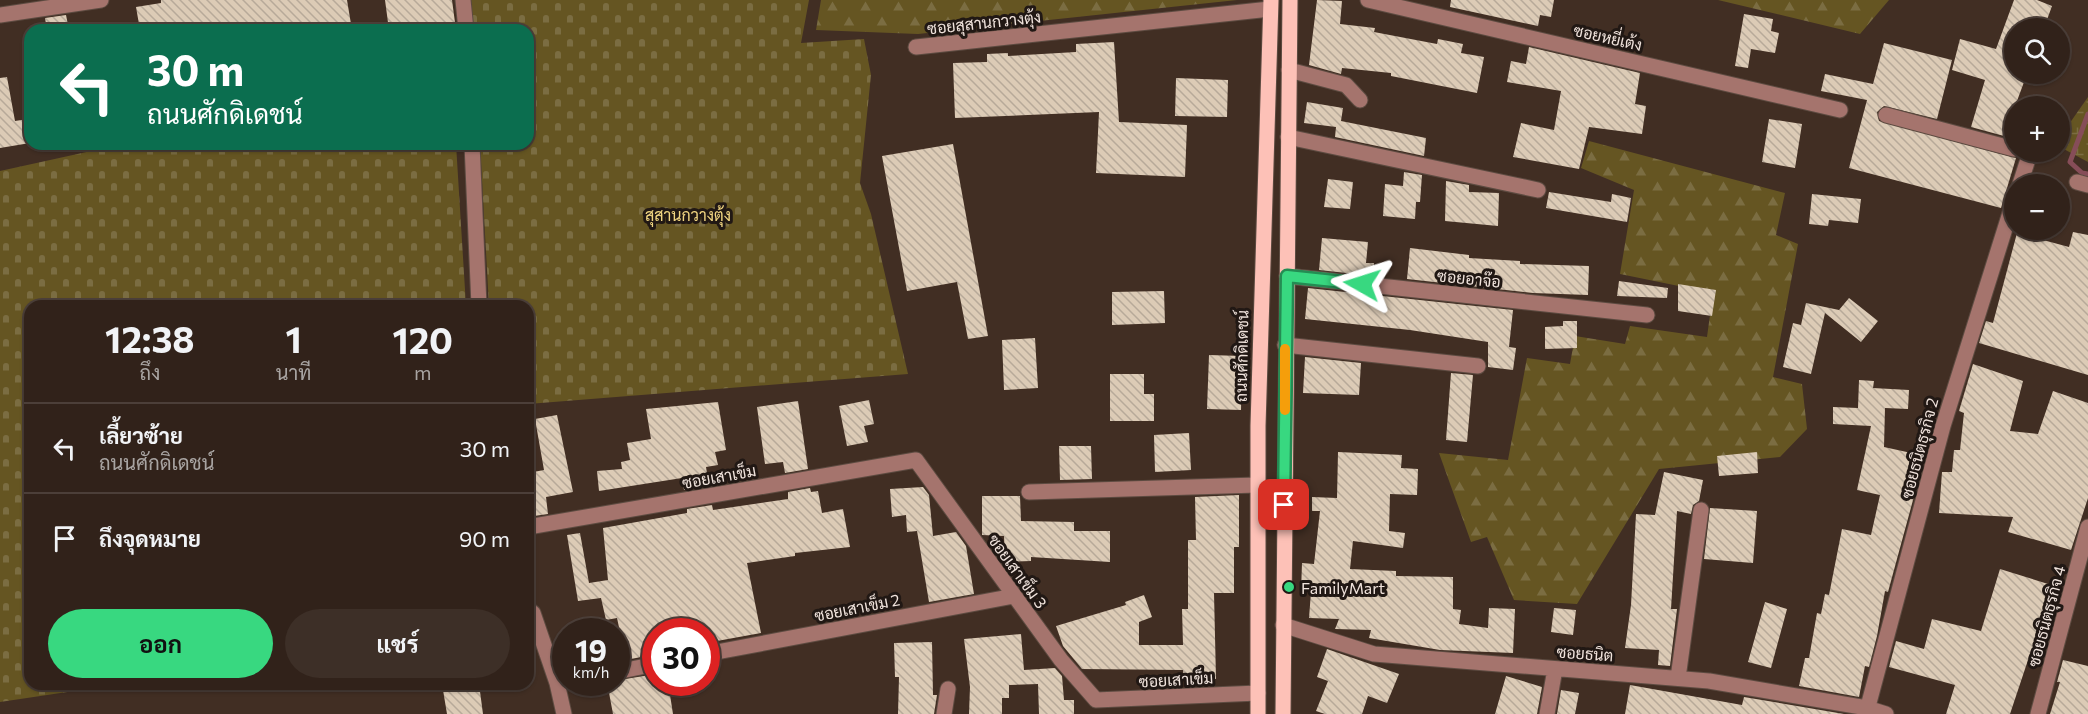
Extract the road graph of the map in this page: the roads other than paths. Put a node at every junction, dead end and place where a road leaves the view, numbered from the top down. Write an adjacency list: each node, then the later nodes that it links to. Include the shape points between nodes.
1 (101, 0): 6 (street)
2 (463, 0): 7 (street)
3 (1290, 0): 9 (main road)
4 (1368, 0): 11 (street, ซอยหยี่เต้ง)
5 (1270, 4): 8 (street, ซอยสุสานกวางตุ้ง); 24 (main road, ถนนศักดิเดชน์)
6 (0, 15)
7 (465, 24)
8 (916, 47)
9 (1289, 70): 10 (street, via 1346,85); 13 (main road)
10 (1360, 100)
11 (1840, 111)
12 (1886, 115): 14 (street)
13 (1288, 137): 16 (street); 18 (main road)
14 (2004, 146)
15 (472, 150): 19 (street)
16 (1538, 190)
17 (2004, 232): 40 (street, ซอยธนิตธุรกิจ 2, via 1943,426)
18 (1287, 276): 20 (street, ซอยอาจ๊อ); 21 (main road)
19 (479, 300)
20 (1647, 315)
21 (1285, 345): 22 (street); 31 (main road)
22 (1478, 366)
23 (915, 460): 27 (street, ซอยเสาเข็ม); 29 (street, ซอยเสาเข็ม 3)
24 (1257, 485): 25 (street); 37 (main road, ถนนศักดิเดชน์)
25 (1029, 492)
26 (1701, 510): 35 (street)
27 (534, 526)
28 (2088, 526): 47 (street, ซอยธนิตธุรกิจ 4)
29 (1014, 596): 32 (street, ซอยเสาเข็ม 2); 39 (street, ซอยเสาเข็ม 3)
30 (534, 616): 33 (street)
31 (1283, 625): 34 (street, ซอยธนิต, via 1374,654); 44 (main road)
32 (720, 651)
33 (552, 660)
34 (1555, 669): 35 (street, ซอยธนิต); 45 (street)
35 (1678, 678): 40 (street, ซอยธนิต)
36 (948, 689): 42 (street)
37 (1258, 693): 39 (street, ซอยเสาเข็ม); 43 (main road, ถนนศักดิเดชน์)
38 (562, 696): 41 (street)
39 (1096, 707)
40 (1867, 711): 46 (street, ซอยธนิต)
41 (564, 714)
42 (944, 714)
43 (1258, 714)
44 (1283, 714)
45 (1547, 714)
46 (1886, 714)
47 (2038, 714)

